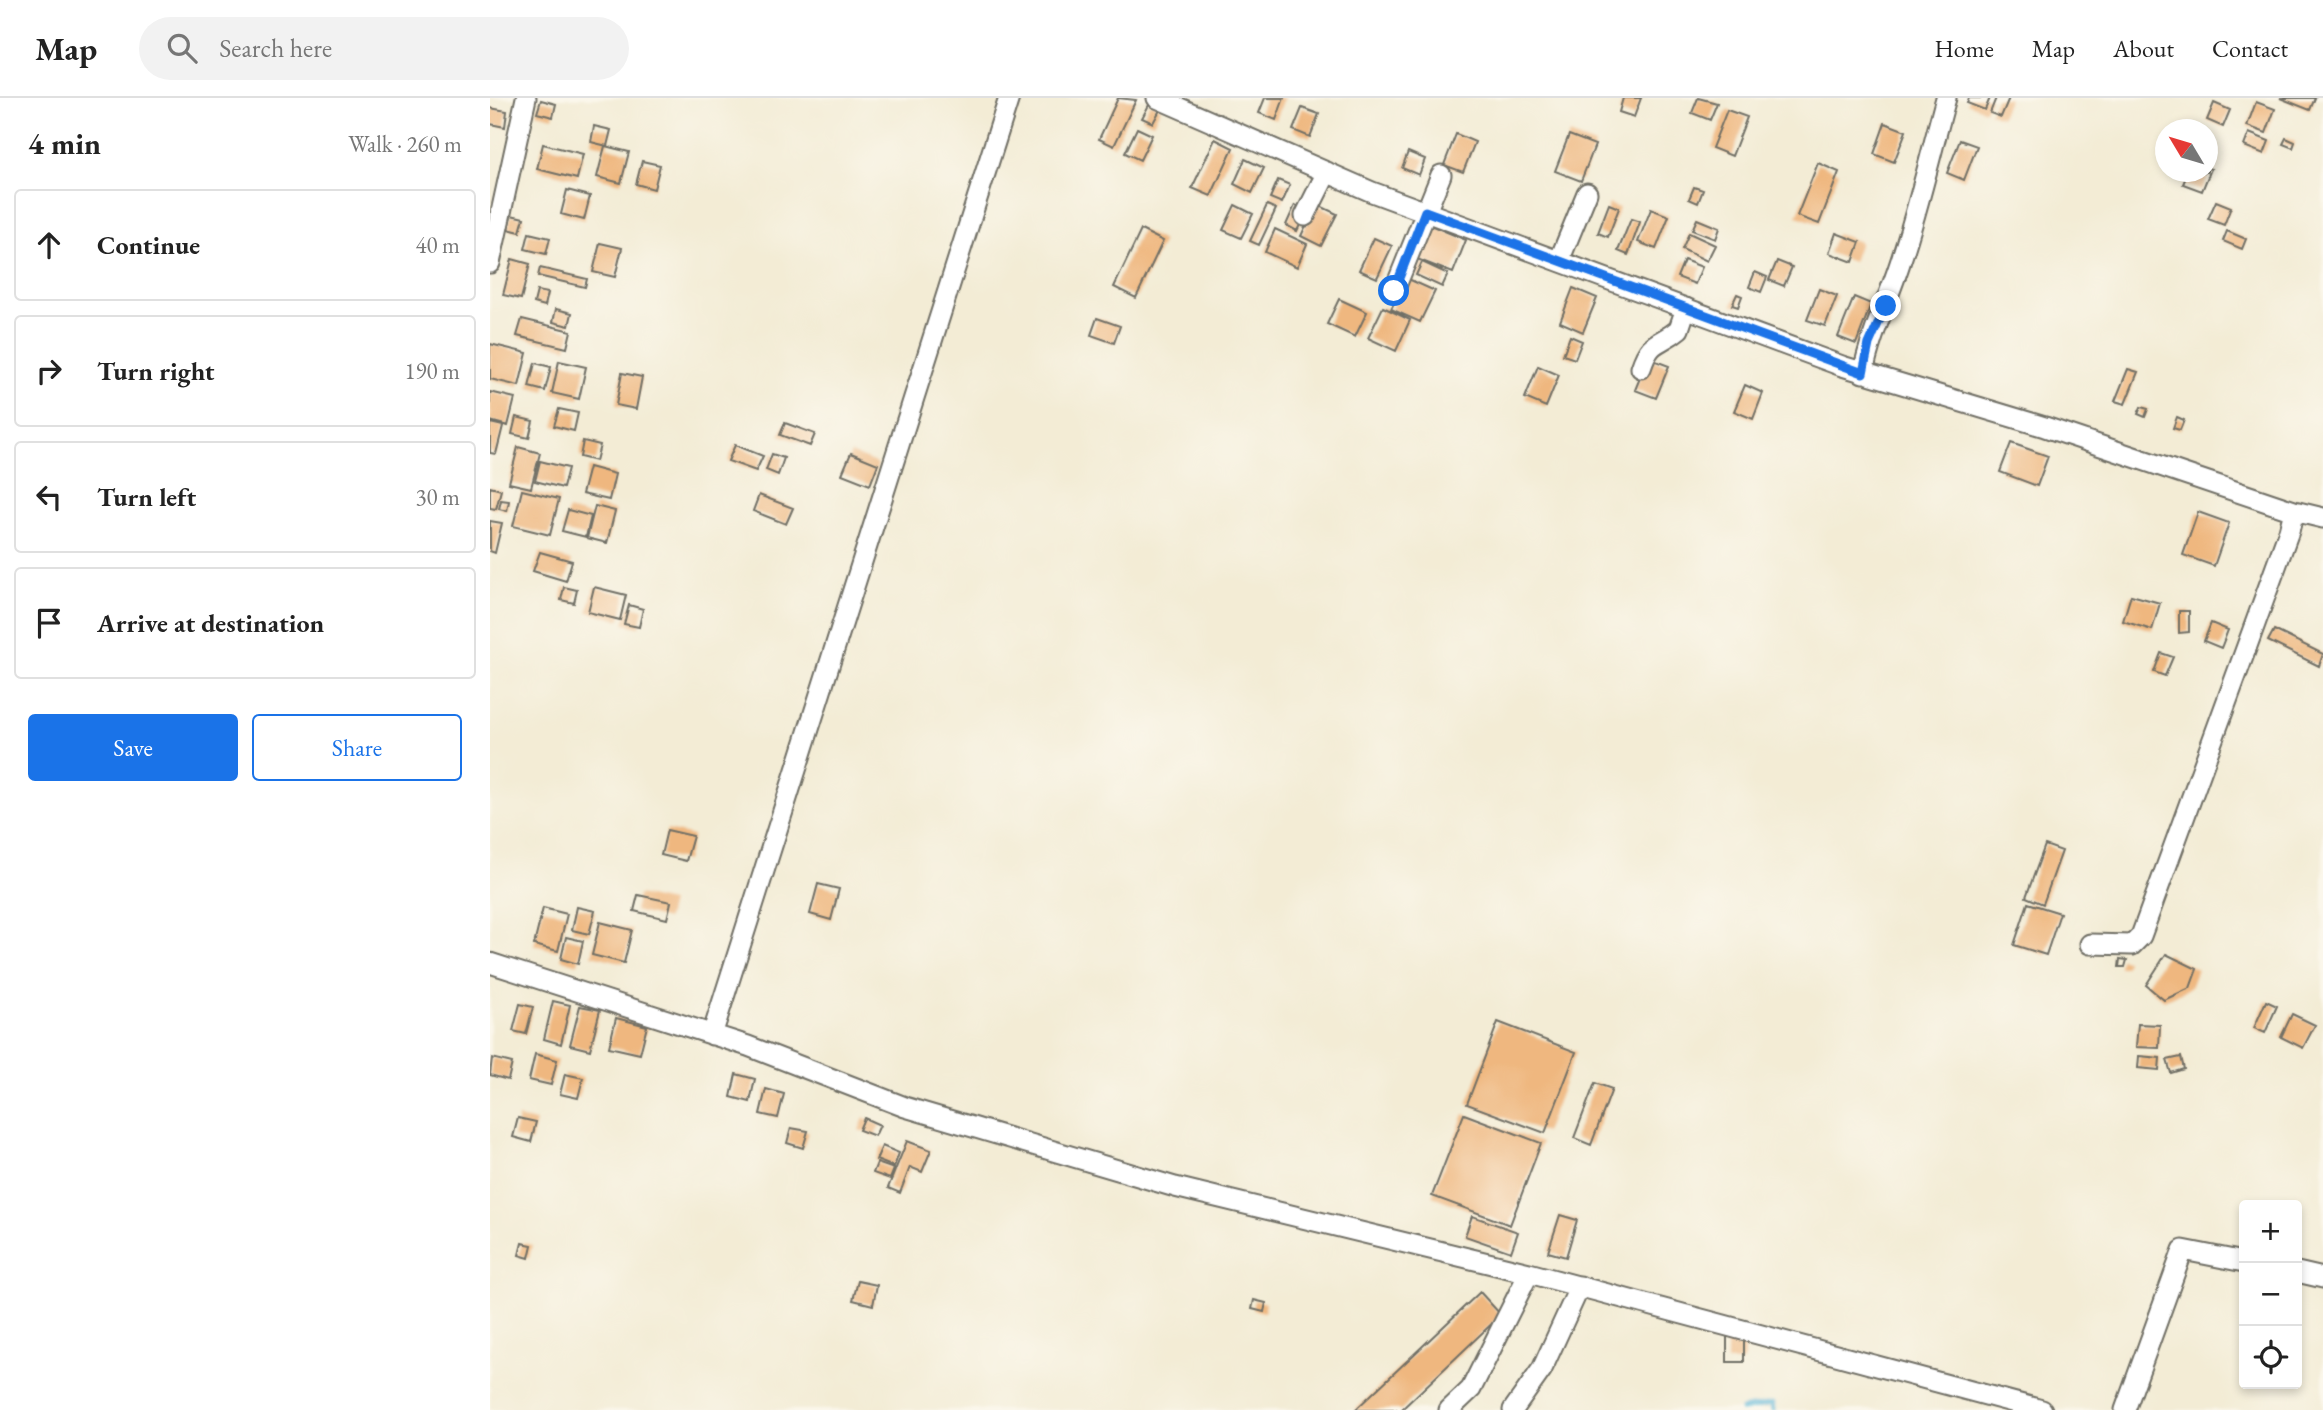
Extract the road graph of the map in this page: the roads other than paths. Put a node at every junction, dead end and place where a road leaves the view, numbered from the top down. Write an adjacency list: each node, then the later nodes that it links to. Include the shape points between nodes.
1 (526, 98): 11 (street)
2 (1009, 98): 20 (street)
3 (1157, 98): 5 (street)
4 (1945, 98): 15 (street, via 1902,258 1869,344)
5 (1327, 172): 8 (street); 9 (street)
6 (1441, 175): 8 (street)
7 (1587, 193): 10 (street)
8 (1425, 211): 10 (street); 12 (street)
9 (1304, 216)
10 (1559, 261): 13 (street)
11 (490, 263)
12 (1394, 291)
13 (1686, 308): 14 (street, via 1679,329 1649,349); 15 (street)
14 (1641, 368)
15 (1863, 373): 16 (street, via 2045,427)
16 (2294, 512): 17 (street); 18 (street, via 2141,936 2132,945)
17 (2323, 518)
18 (2090, 944)
19 (490, 963): 20 (street)
20 (712, 1035): 22 (street, via 905,1107 1174,1187)
21 (2239, 1261): 29 (street, via 2183,1250)
22 (1528, 1273): 25 (street); 26 (street, via 1471,1389)
23 (2302, 1273): 24 (street)
24 (2323, 1278)
25 (1580, 1286): 27 (street, via 1542,1369); 28 (street)
26 (1449, 1410)
27 (1513, 1410)
28 (2042, 1410)
29 (2125, 1410)

